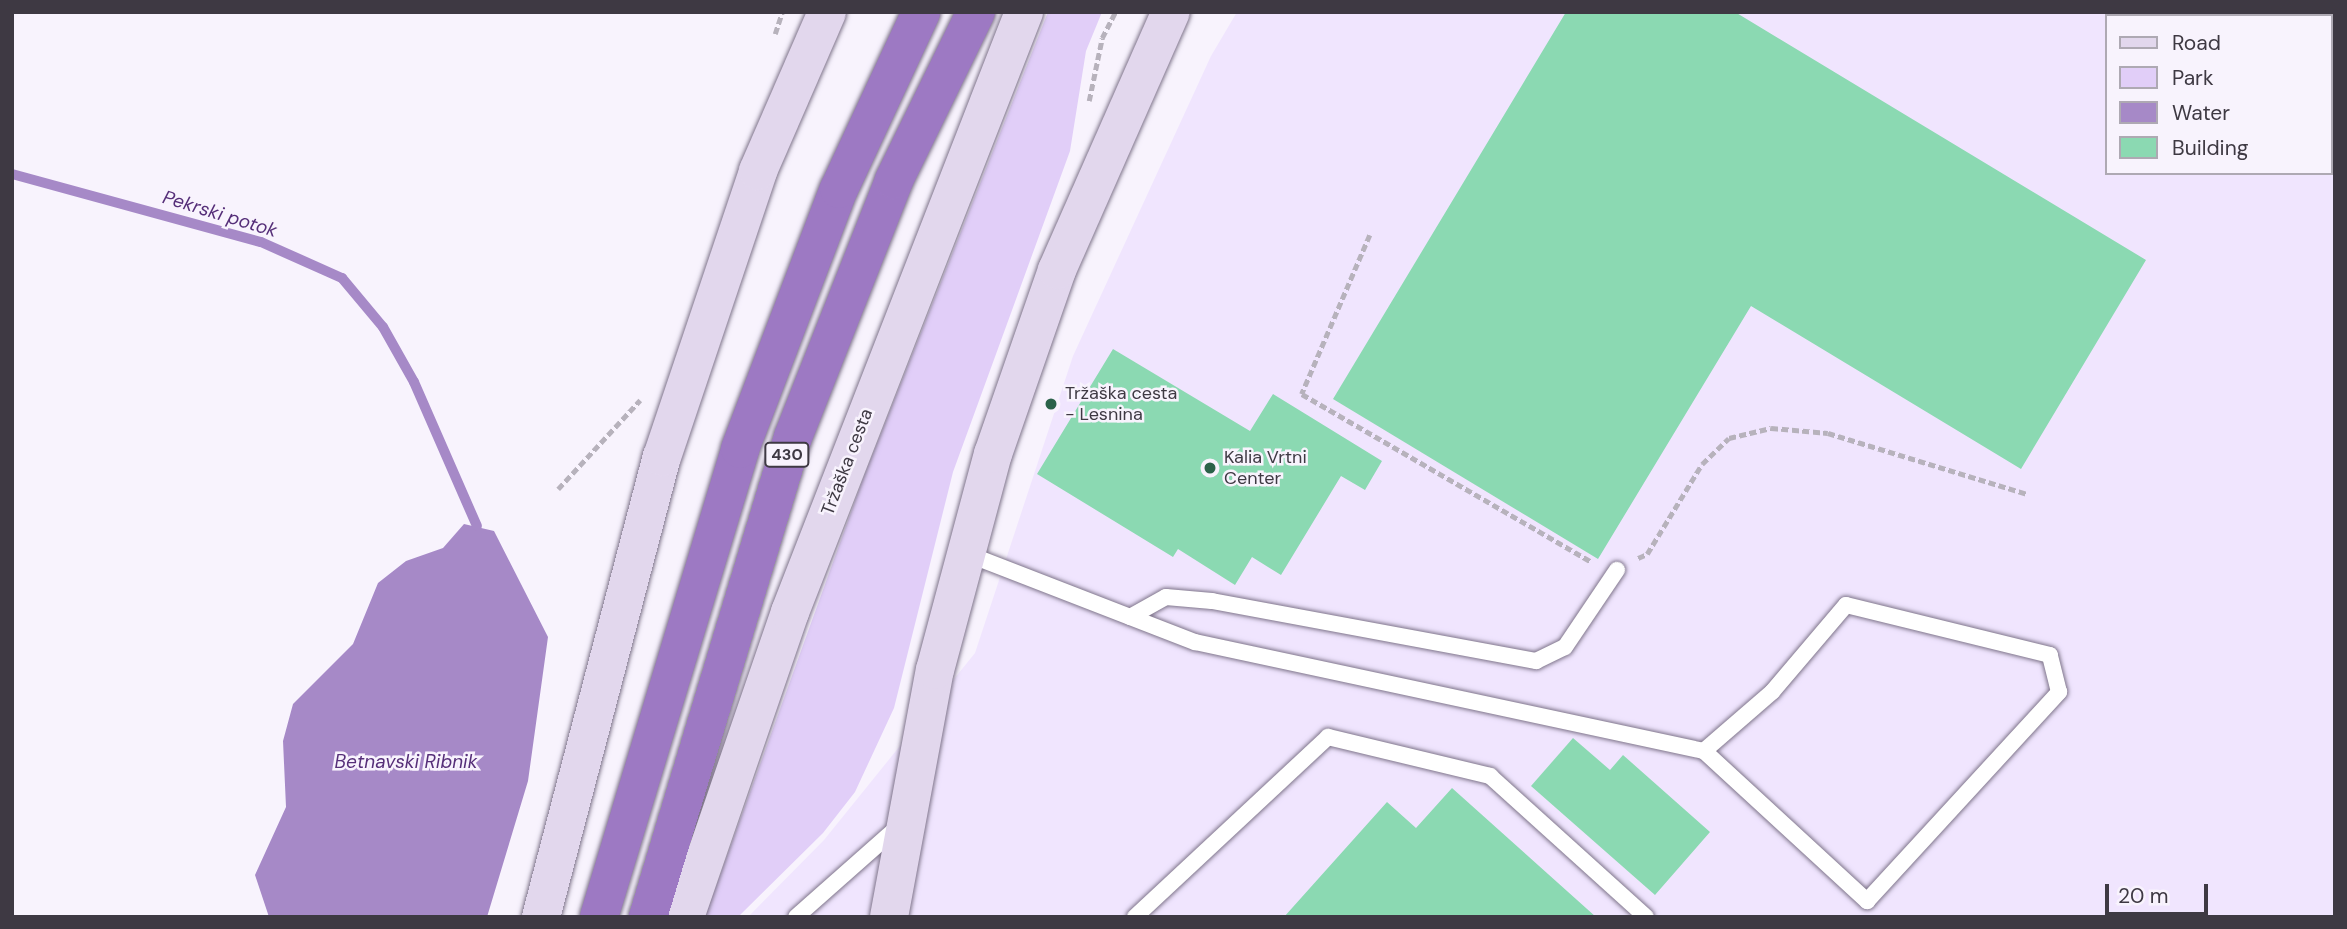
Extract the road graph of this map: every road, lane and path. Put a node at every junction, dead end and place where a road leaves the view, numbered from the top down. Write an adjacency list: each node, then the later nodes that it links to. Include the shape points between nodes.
1 (827, 12): 13 (main road, via 758,171 662,457)
2 (921, 12): 14 (highway, 430, via 839,189 740,449)
3 (976, 12): 15 (highway, 430, via 894,180 797,425)
4 (1024, 12): 16 (main road, Tržaška cesta, via 790,612)
5 (1171, 12): 8 (main road, via 1058,270)
6 (1370, 235): 9 (path, via 1302,394 1577,557)
7 (2027, 494): 9 (path, via 1828,433 1771,428 1729,438 1702,464 1647,554)
8 (965, 553): 10 (lane); 12 (main road, via 934,670)
9 (1617, 570): 10 (lane, via 1565,647 1536,661 1212,601 1166,597)
10 (1130, 617): 11 (lane, via 1195,642)
11 (1704, 751): 11 (lane, via 1772,692 1846,605 2050,655 2059,692 1867,901)
12 (906, 820): 17 (lane); 18 (main road)
13 (541, 917)
14 (599, 917)
15 (648, 917)
16 (685, 917)
17 (796, 917)
18 (889, 917)
19 (1135, 917): 20 (lane, via 1328,737 1490,776)
20 (1646, 917)

